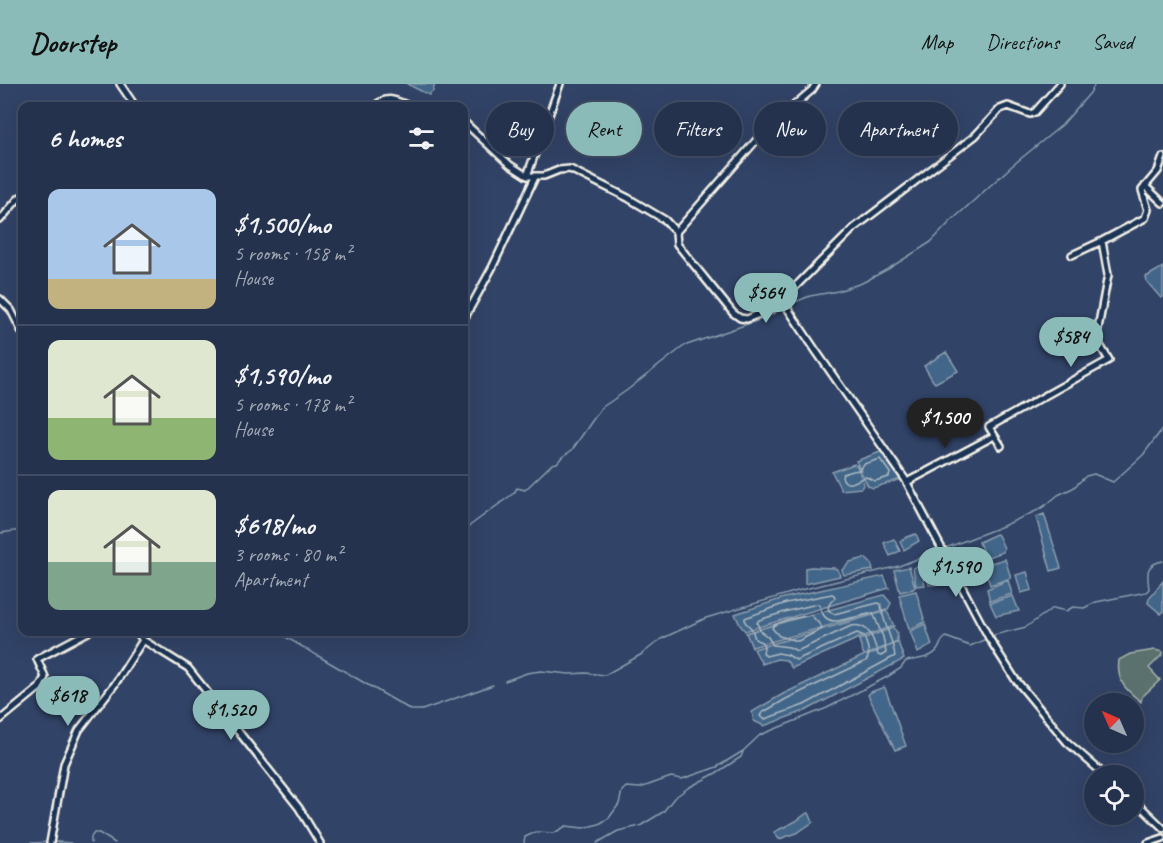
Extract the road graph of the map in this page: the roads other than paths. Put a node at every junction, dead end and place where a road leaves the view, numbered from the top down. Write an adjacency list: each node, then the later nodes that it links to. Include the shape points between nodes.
1 (120, 84): 5 (street)
2 (560, 84): 10 (street)
3 (816, 84): 16 (street, via 766,128)
4 (1060, 84): 20 (street, via 1035,112 1030,114 1008,106 1000,109 975,136 854,228)
5 (132, 102)
6 (381, 102): 7 (street)
7 (400, 102)
8 (468, 126): 10 (street)
9 (1163, 157): 12 (street, via 1158,171)
10 (527, 176): 11 (street)
11 (535, 177): 16 (street, via 570,169 628,198); 21 (street)
12 (1145, 186): 14 (street); 17 (street, via 1145,218)
13 (18, 199): 15 (street)
14 (1163, 203)
15 (0, 220)
16 (676, 232): 20 (street, via 678,244 740,318 747,319)
17 (1102, 241): 18 (street); 23 (street, via 1108,275 1096,339 1109,360 989,427)
18 (1072, 255)
19 (0, 299): 22 (street)
20 (782, 300): 25 (street)
21 (468, 312)
22 (18, 324)
23 (994, 436): 24 (street); 25 (street)
24 (1001, 447)
25 (907, 482): 30 (street, via 988,636 1015,679 1067,742)
26 (80, 636): 29 (street, via 37,659 45,677 39,688)
27 (140, 636): 28 (street)
28 (142, 640): 34 (street, via 115,684 79,730 64,764); 35 (street, via 188,668 299,808)
29 (0, 720)
30 (1093, 765)
31 (1144, 810): 32 (street)
32 (1163, 828)
33 (1163, 838): 36 (street)
34 (50, 840)
35 (320, 843)
36 (1148, 843)

